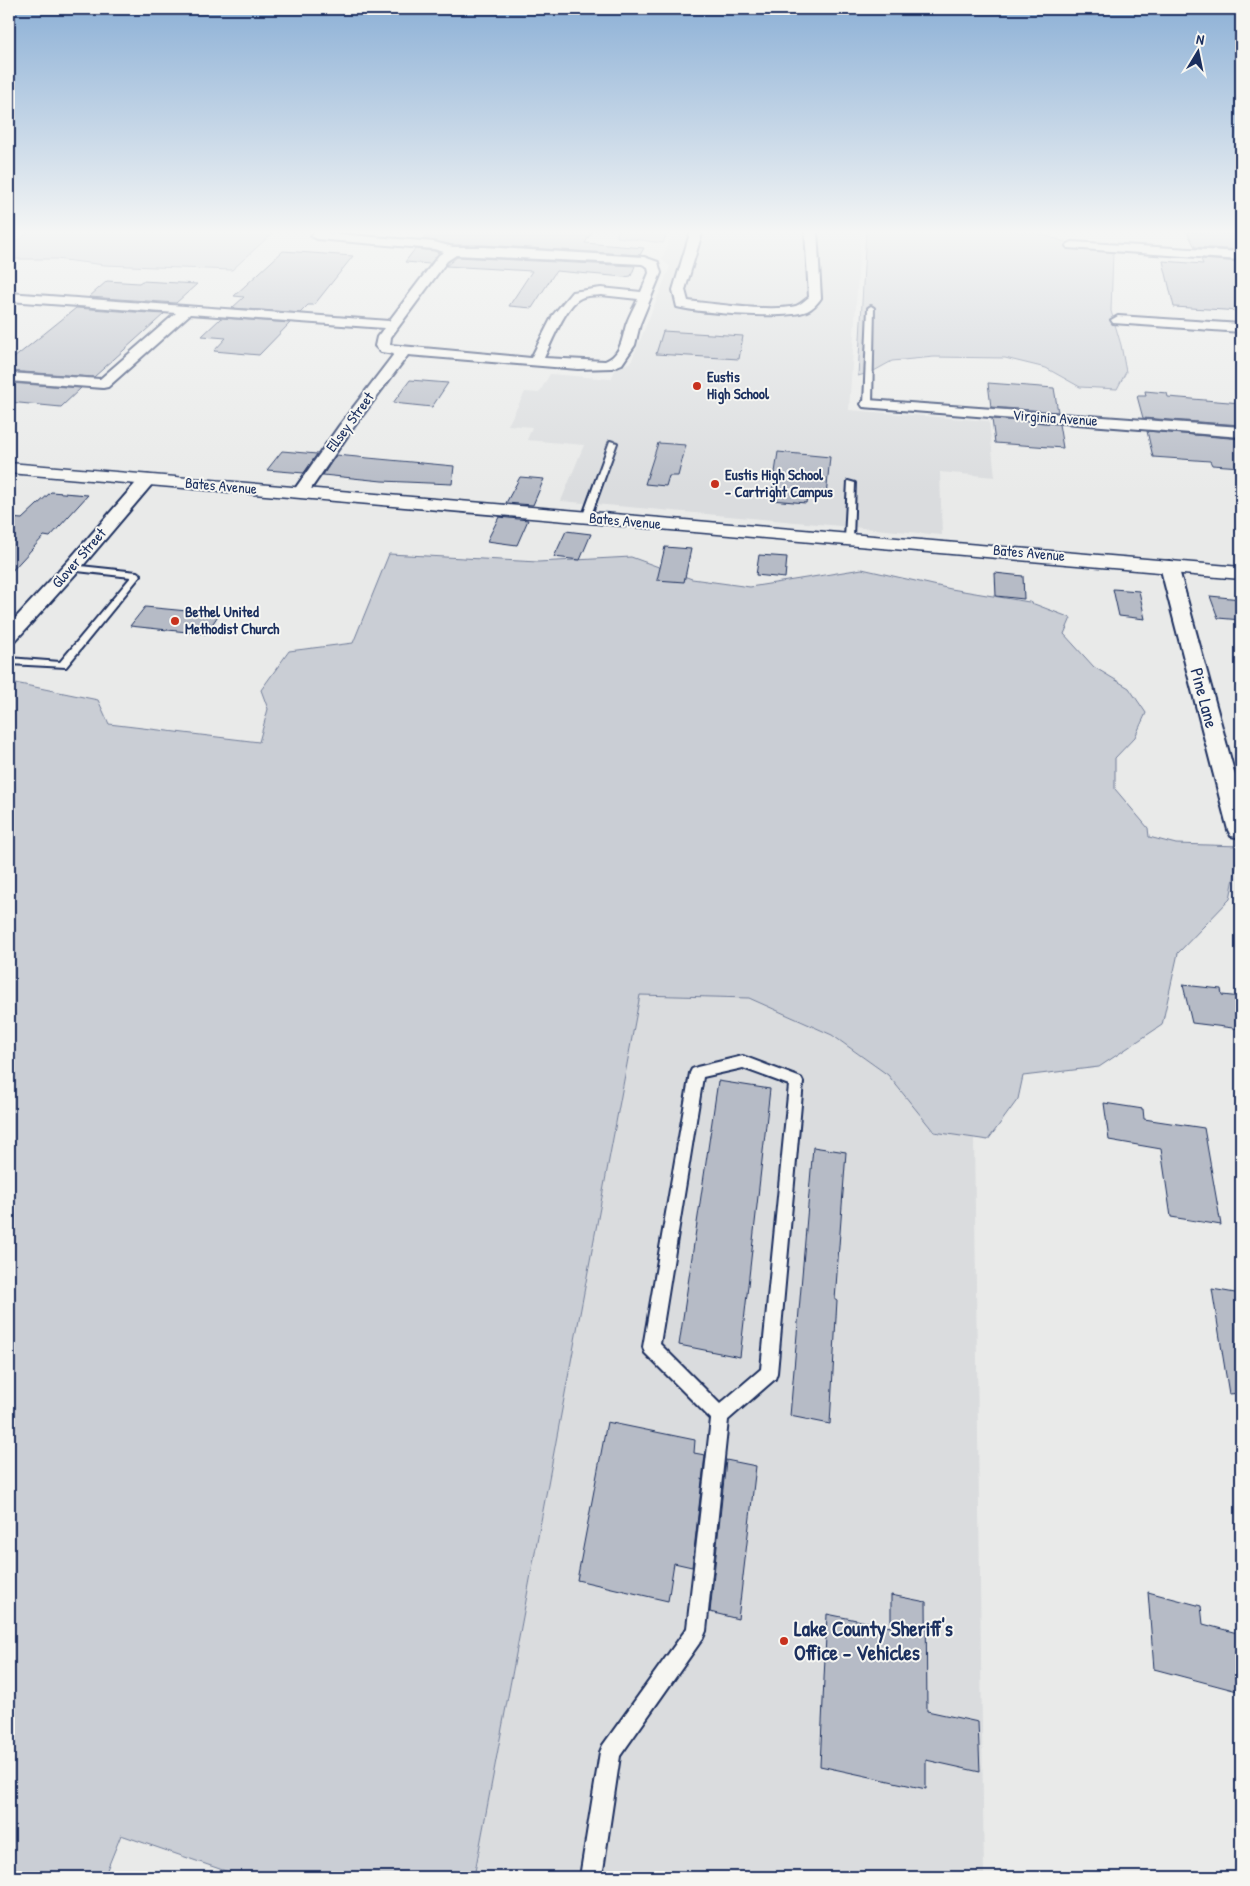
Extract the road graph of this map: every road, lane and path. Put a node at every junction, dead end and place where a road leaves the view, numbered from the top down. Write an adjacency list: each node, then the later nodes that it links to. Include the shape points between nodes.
1 (178, 318): 12 (street, via 103,384)
2 (297, 318): 8 (street)
3 (398, 318): 8 (street)
4 (558, 318): 11 (street)
5 (636, 318): 11 (street, via 628,345 617,361 607,365)
6 (871, 318): 13 (lane)
7 (1118, 320): 9 (street)
8 (393, 325): 10 (street, via 382,346)
9 (1241, 328)
10 (404, 352): 11 (street); 19 (street, Ellsey Street, via 344,429)
11 (536, 361)
12 (9, 377)
13 (868, 404): 14 (street, Virginia Avenue)
14 (1241, 432)
15 (613, 442): 20 (lane)
16 (9, 468): 17 (street, Bates Avenue)
17 (147, 480): 19 (street, Bates Avenue); 23 (street, Glover Street)
18 (851, 483): 21 (lane)
19 (300, 493): 20 (street, Bates Avenue)
20 (586, 518): 21 (street, Bates Avenue)
21 (849, 539): 22 (street, Bates Avenue)
22 (1169, 566): 24 (street, Bates Avenue); 27 (street, Pine Lane)
23 (71, 568): 25 (street, Glover Street); 26 (lane, via 137,576 63,665)
24 (1241, 573)
25 (9, 636)
26 (9, 661)
27 (1240, 830)
28 (720, 1416): 28 (lane, via 651,1347 697,1072 743,1062 796,1082 769,1373); 29 (lane, via 696,1631 610,1752)
29 (591, 1877)

